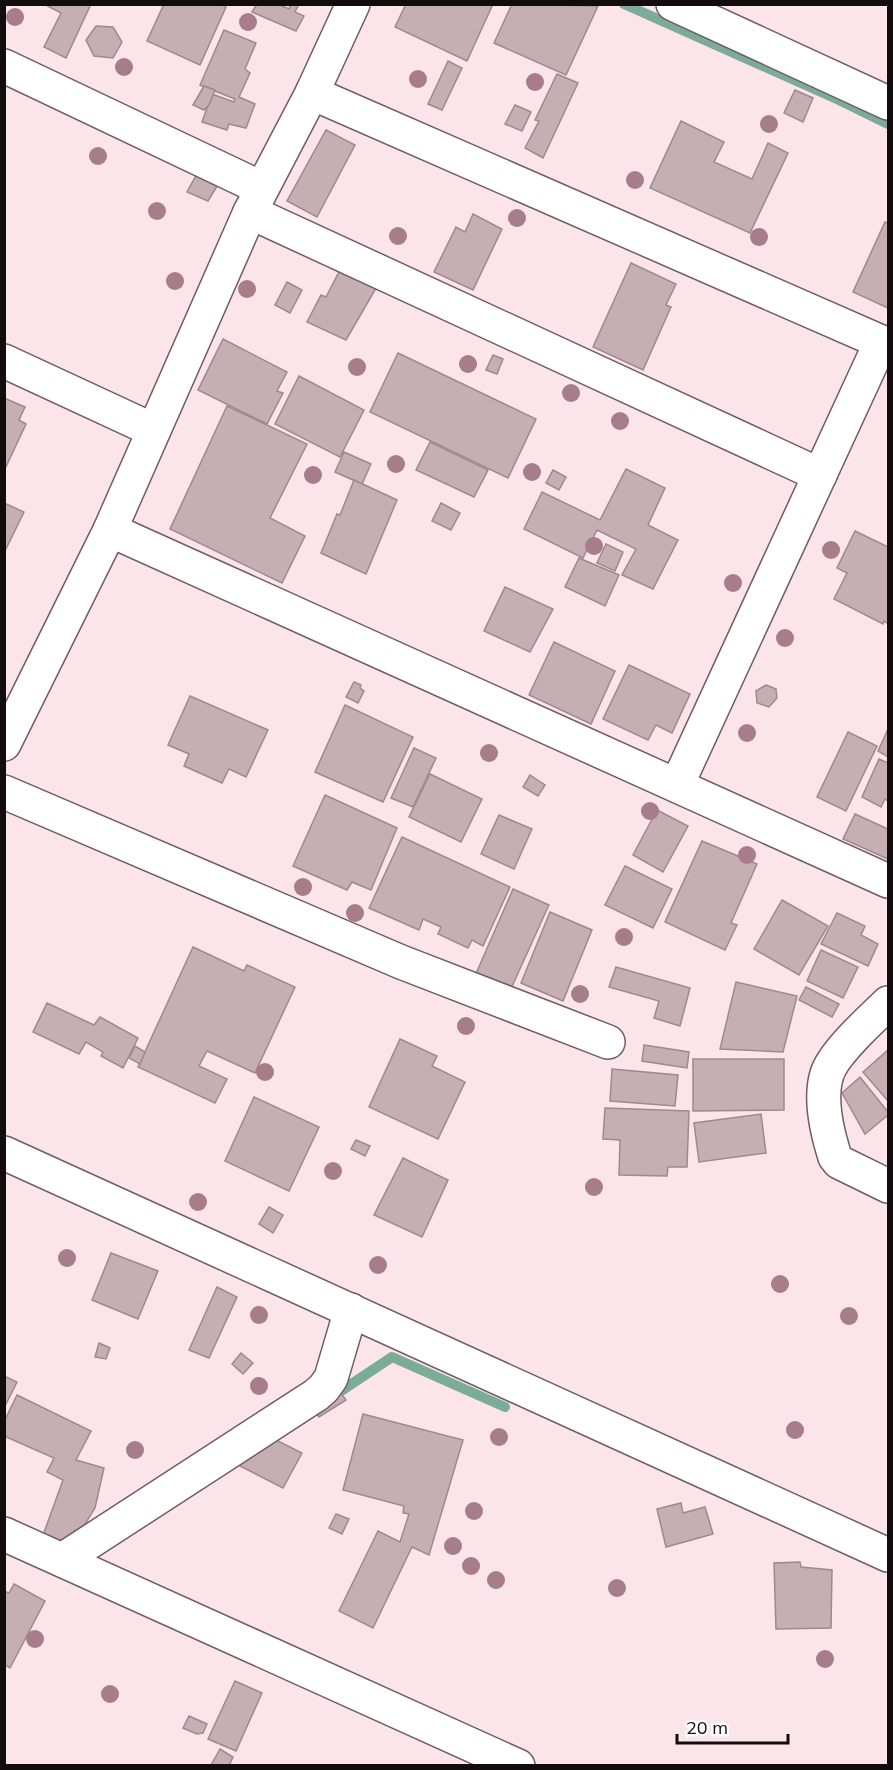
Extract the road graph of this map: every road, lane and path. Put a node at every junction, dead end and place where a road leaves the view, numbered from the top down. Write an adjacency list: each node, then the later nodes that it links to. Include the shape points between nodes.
1 (353, 4): 4 (street)
2 (674, 4): 5 (street)
3 (4, 66): 6 (street)
4 (312, 93): 6 (street); 7 (street)
5 (888, 103)
6 (256, 200): 9 (street); 10 (street)
7 (885, 343): 10 (street)
8 (4, 361): 9 (street)
9 (153, 430): 11 (street)
10 (820, 474): 13 (street)
11 (110, 530): 12 (street); 13 (street)
12 (4, 744)
13 (677, 785): 15 (street)
14 (4, 792): 17 (street, via 401,962)
15 (888, 881)
16 (888, 1003): 19 (street, via 844,1048 827,1072 823,1095 834,1157)
17 (608, 1042)
18 (4, 1153): 20 (street)
19 (888, 1186)
20 (351, 1310): 22 (street); 23 (street, via 331,1378 316,1395)
21 (4, 1534): 23 (street)
22 (888, 1555)
23 (62, 1560): 24 (street)
24 (518, 1766)

